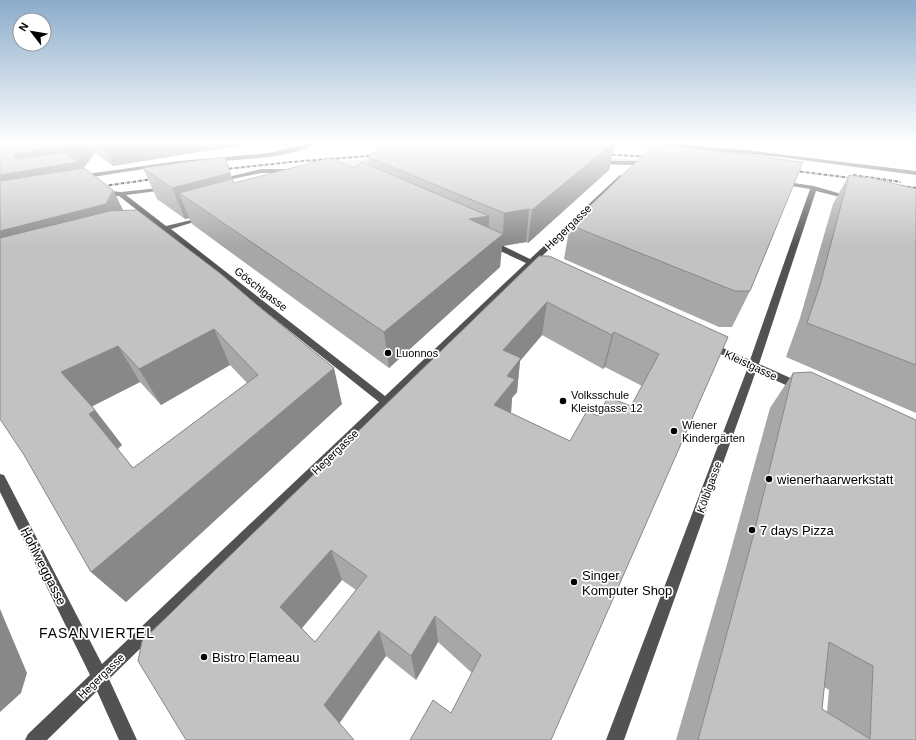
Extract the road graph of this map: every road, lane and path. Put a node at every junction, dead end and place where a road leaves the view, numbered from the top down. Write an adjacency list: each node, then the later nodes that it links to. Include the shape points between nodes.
1 (83, 178): 5 (street)
2 (228, 178): 6 (street)
3 (247, 178): 7 (street)
4 (620, 178): 18 (street, Hegergasse)
5 (74, 179)
6 (212, 181)
7 (249, 181)
8 (776, 183): 10 (street)
9 (172, 187): 11 (street)
10 (814, 188): 13 (street); 21 (street, Kölblgasse)
11 (121, 194): 12 (street); 15 (street, Göschlgasse)
12 (91, 196)
13 (858, 200)
14 (209, 216): 15 (street)
15 (165, 228): 16 (street); 23 (street, Göschlgasse)
16 (142, 235)
17 (481, 239): 18 (street)
18 (531, 262): 19 (street); 23 (street, Hegergasse)
19 (551, 272)
20 (697, 340): 21 (street, Kleistgasse)
21 (753, 366): 22 (street, Kleistgasse); 28 (street, Kölblgasse)
22 (810, 392)
23 (386, 402): 25 (street, Hegergasse)
24 (0, 479): 25 (street, Hohlweggasse)
25 (100, 678): 26 (street, Hegergasse); 27 (street, Hohlweggasse)
26 (34, 740)
27 (128, 740)
28 (615, 740)

